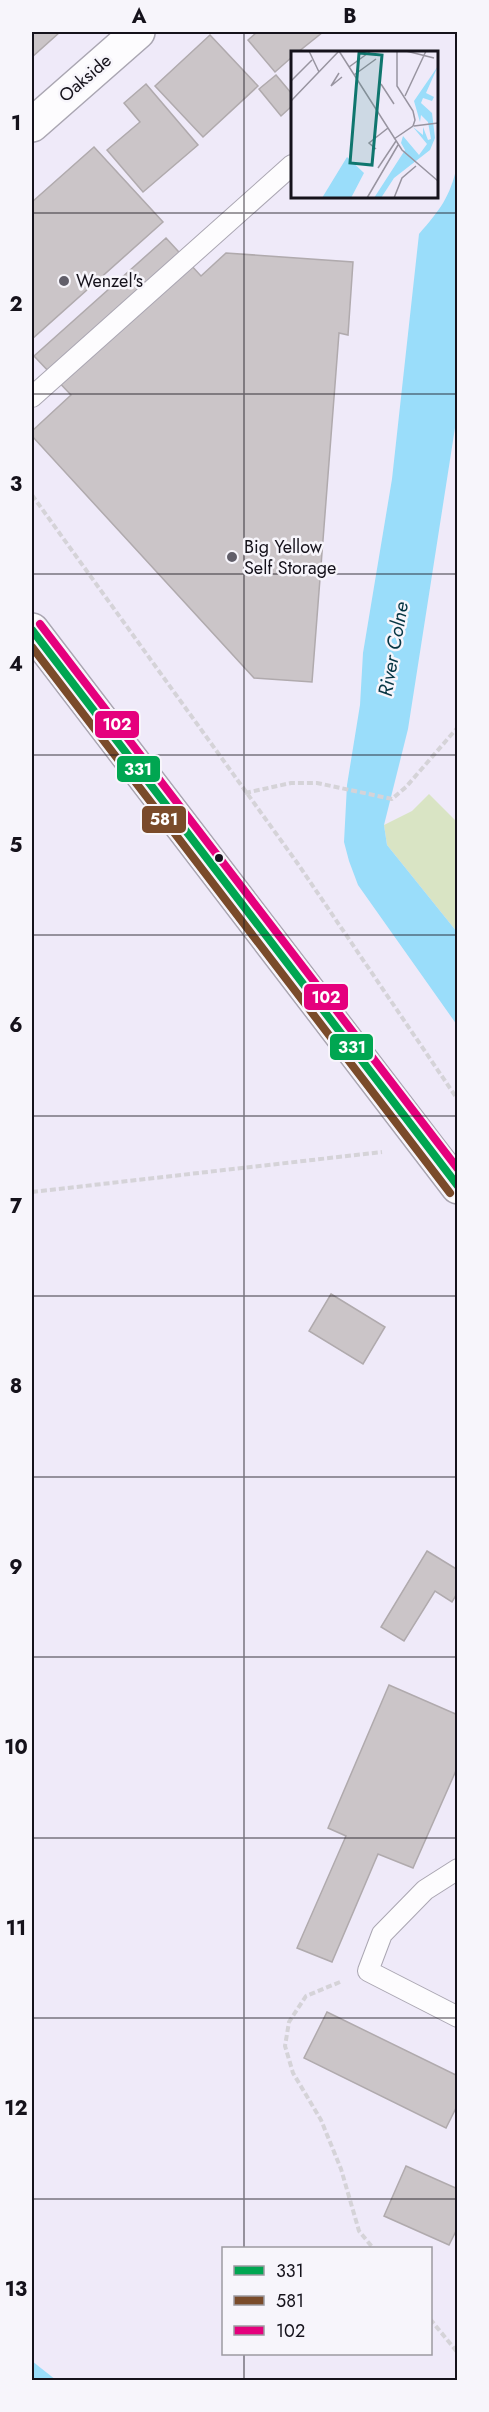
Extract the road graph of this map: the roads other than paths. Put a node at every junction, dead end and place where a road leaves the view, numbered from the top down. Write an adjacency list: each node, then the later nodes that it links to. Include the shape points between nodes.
1 (138, 32): 2 (main road, Oakside)
2 (36, 113)
3 (291, 166): 4 (lane)
4 (32, 397)
5 (32, 630): 6 (main road)
6 (458, 1186)
7 (458, 1869): 8 (lane, via 425,1890 382,1934 368,1971)
8 (458, 2017)

